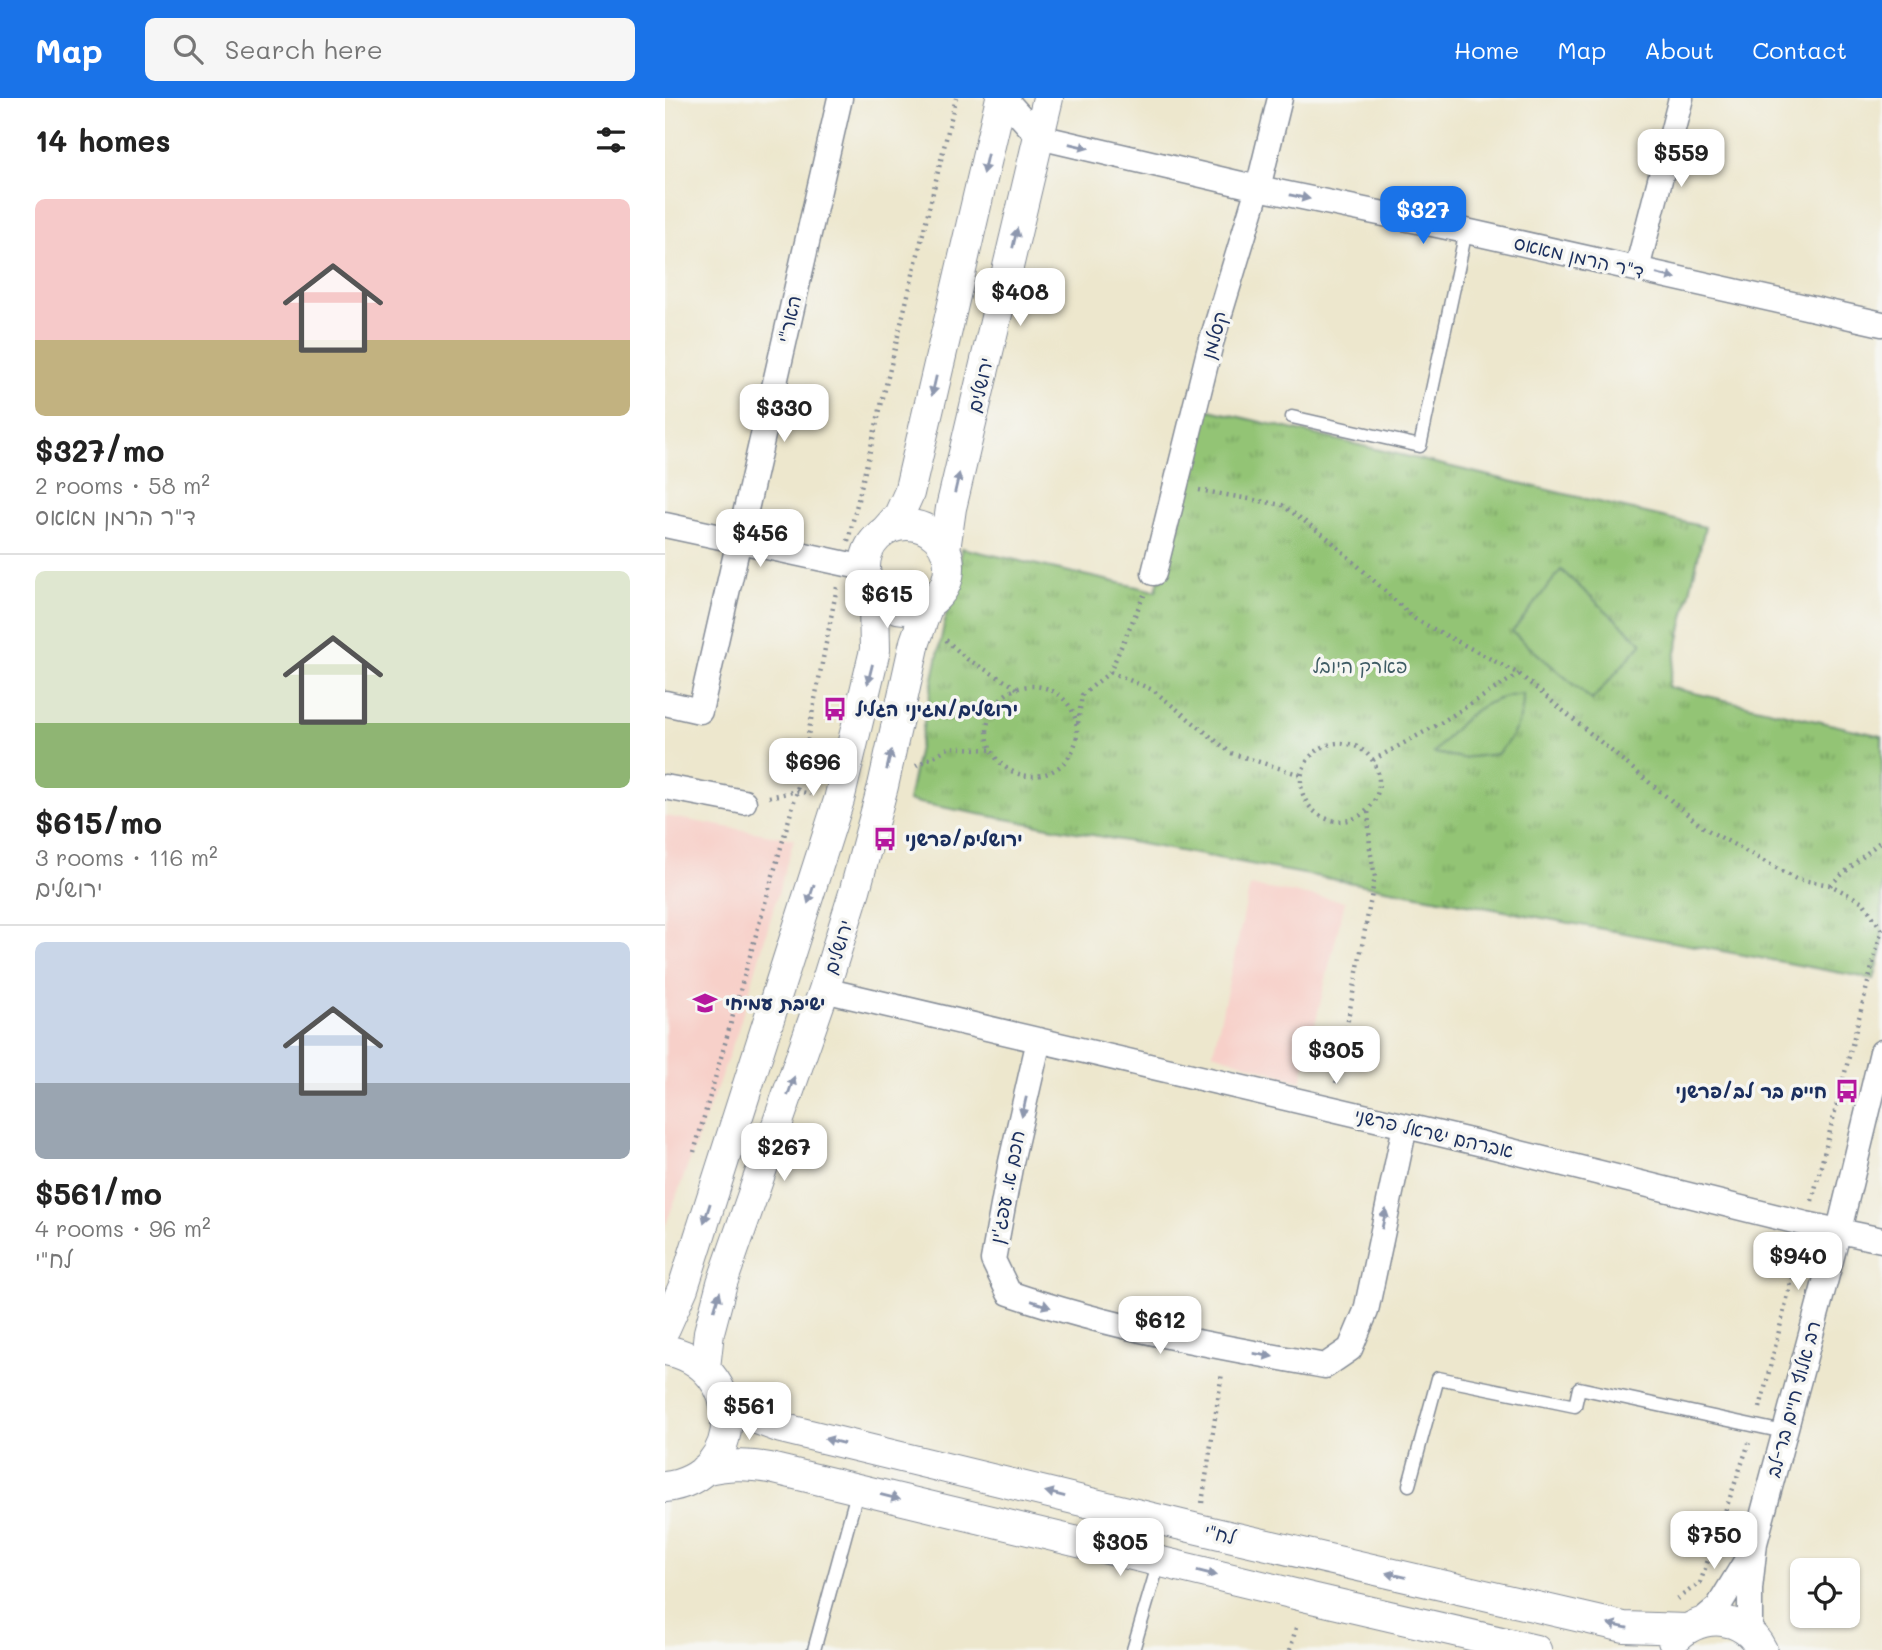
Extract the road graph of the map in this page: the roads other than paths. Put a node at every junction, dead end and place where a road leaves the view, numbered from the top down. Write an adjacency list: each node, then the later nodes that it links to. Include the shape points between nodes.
1 (840, 98): 14 (street, האר"י)
2 (1002, 98): 6 (street); 13 (street, one-way to 13, via 909,493)
3 (1048, 98): 6 (street, ירושלים)
4 (1280, 98): 7 (street, קסלמן)
5 (1681, 98): 9 (street)
6 (1039, 137): 7 (street, ד"ר הרמן מאאס, one-way to 7); 15 (street, ירושלים, one-way to 6)
7 (1258, 188): 8 (street, ד"ר הרמן מאאס, one-way to 8); 17 (street, קסלמן, via 1211,343)
8 (1466, 231): 9 (street, ד"ר הרמן מאאס); 11 (lane, via 1420,446)
9 (1637, 270): 10 (street, ד"ר הרמן מאאס, one-way to 10)
10 (1882, 324)
11 (1292, 417)
12 (665, 526): 14 (street)
13 (884, 532): 15 (street, via 895,526 919,527 930,532); 16 (street)
14 (738, 541): 16 (street); 19 (street, האר"י, via 699,711)
15 (945, 550): 18 (street, via 946,580)
16 (858, 571): 18 (street, via 887,604); 28 (street, one-way to 28, via 874,603 875,650 839,800 683,1288)
17 (1153, 573)
18 (926, 610): 22 (street, ירושלים, one-way to 18, via 883,786)
19 (665, 703)
20 (665, 787): 21 (street)
21 (744, 802)
22 (824, 990): 23 (street, אברהם ישראל פרשני); 30 (street, ירושלים, one-way to 22, via 722,1283)
23 (1039, 1040): 25 (street, אברהם ישראל פרשני); 25 (street, חכם א. עפג'ין, one-way to 25, via 993,1260 1009,1293 1054,1308 1325,1366 1350,1349 1366,1311)
24 (1882, 1052): 26 (street, רב אלוף חיים בר-לב)
25 (1405, 1126): 26 (street, אברהם ישראל פרשני)
26 (1839, 1230): 27 (street, אברהם ישראל פרשני); 32 (street, רב אלוף חיים בר-לב)
27 (1882, 1240)
28 (665, 1328)
29 (665, 1350): 30 (street, via 687,1356)
30 (705, 1368): 31 (street)
31 (723, 1396): 33 (street, via 726,1430 719,1452); 39 (street, לח"י, one-way to 31, via 1624,1628 1198,1529 781,1428 749,1416)
32 (1784, 1432): 34 (lane, via 1579,1388 1576,1406 1438,1378); 37 (street, רב אלוף חיים בר-לב)
33 (704, 1470): 35 (street, via 747,1464); 36 (street)
34 (1409, 1485)
35 (858, 1489): 38 (street, one-way to 38); 41 (lane)
36 (668, 1490)
37 (1755, 1543): 39 (street, רב אלוף חיים בר-לב, via 1718,1607); 40 (street, רב אלוף חיים בר-לב, via 1750,1589)
38 (1159, 1562): 42 (lane); 43 (street, one-way to 43)
39 (1682, 1625): 40 (street, לח"י, via 1718,1620 1735,1624)
40 (1759, 1645)
41 (814, 1650)
42 (1133, 1650)
43 (1536, 1650)

